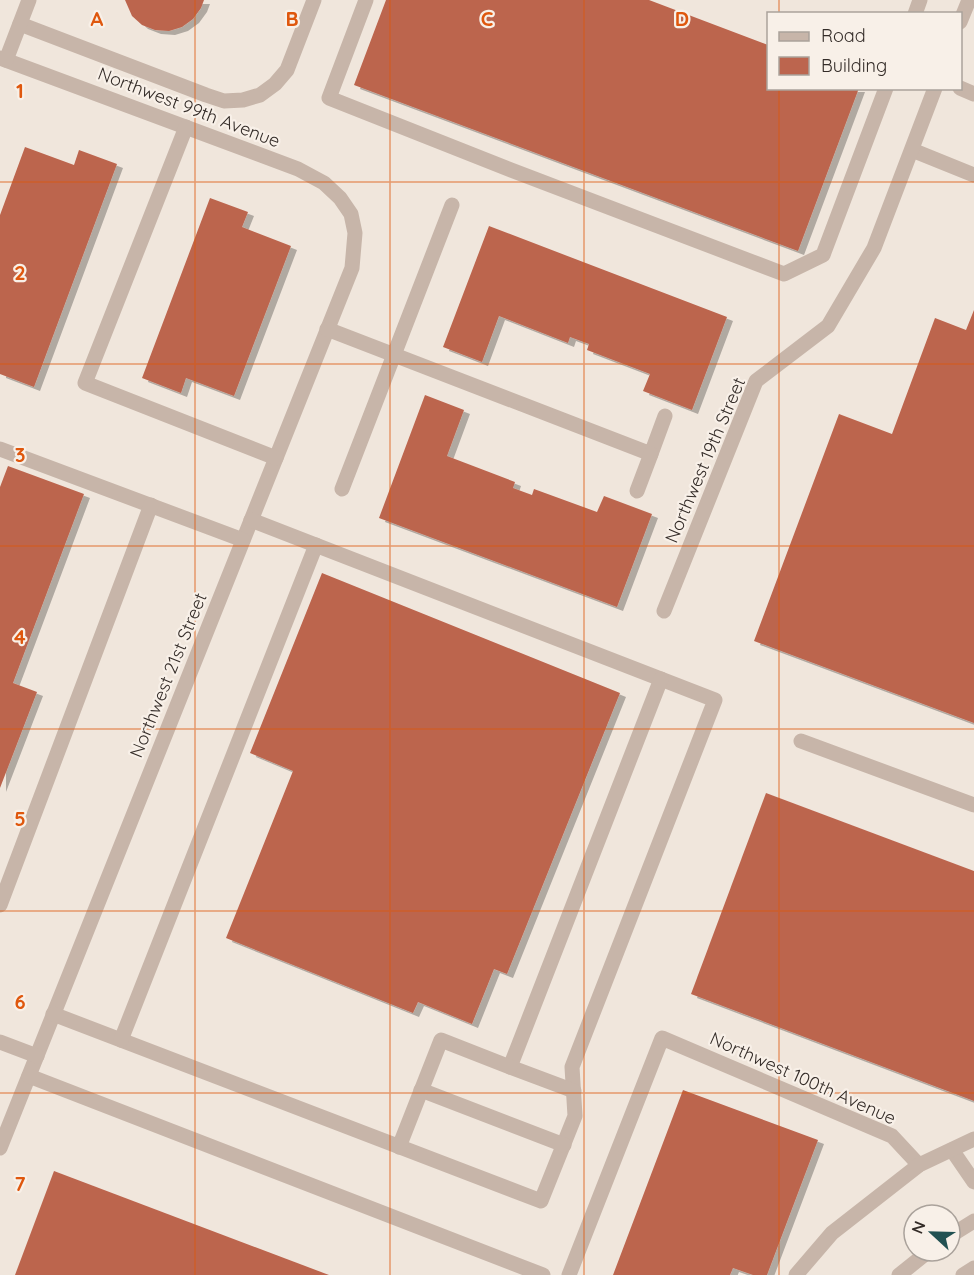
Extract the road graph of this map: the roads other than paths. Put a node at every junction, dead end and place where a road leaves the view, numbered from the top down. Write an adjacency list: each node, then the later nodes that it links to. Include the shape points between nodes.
1 (29, 0): 4 (street)
2 (314, 0): 4 (street, via 287,70 260,95 243,100 206,95)
3 (366, 0): 6 (street, via 329,98 784,274 823,255)
4 (20, 24): 5 (street)
5 (3, 59): 8 (street, Northwest 99th Avenue)
6 (885, 90)
7 (934, 90): 9 (street, Northwest 19th Street)
8 (186, 127): 12 (street, Northwest 99th Avenue, via 316,178 332,190); 18 (street, via 85,383)
9 (912, 150): 10 (street); 25 (street, Northwest 19th Street, via 874,248 828,326 756,381)
10 (974, 175)
11 (452, 205): 14 (street)
12 (351, 214): 13 (street, Northwest 21st Street, via 355,233 352,268)
13 (327, 329): 14 (street); 18 (street, Northwest 21st Street)
14 (395, 355): 17 (street); 19 (street)
15 (665, 416): 17 (street)
16 (0, 449): 21 (street)
17 (651, 454): 20 (street)
18 (276, 458): 22 (street, Northwest 21st Street)
19 (342, 489)
20 (637, 491)
21 (151, 505): 23 (street); 29 (street)
22 (251, 520): 23 (street, Northwest 21st Street); 24 (street)
23 (243, 540): 30 (street, Northwest 21st Street)
24 (316, 545): 26 (street); 31 (street)
25 (664, 612)
26 (661, 679): 34 (street); 37 (street, via 716,700 572,1067)
27 (801, 741): 28 (street)
28 (974, 805)
29 (0, 905)
30 (53, 1014): 31 (street); 33 (street, Northwest 21st Street)
31 (121, 1040): 40 (street)
32 (0, 1042): 33 (street)
33 (37, 1056): 35 (street, Northwest 21st Street)
34 (510, 1066): 36 (street, via 441,1040); 37 (street)
35 (29, 1076): 41 (street, Northwest 21st Street); 47 (street)
36 (421, 1090): 39 (street); 40 (street)
37 (574, 1091): 39 (street, via 575,1116)
38 (974, 1139): 42 (street)
39 (564, 1145): 40 (street, via 541,1201)
40 (399, 1147)
41 (0, 1148)
42 (952, 1150): 43 (street); 44 (street)
43 (920, 1165): 48 (street, Northwest 100th Avenue, via 892,1136 662,1038); 49 (street, via 832,1233)
44 (974, 1182)
45 (914, 1263): 50 (street)
46 (974, 1268): 51 (street)
47 (543, 1275)
48 (569, 1275)
49 (796, 1275)
50 (899, 1275)
51 (963, 1275)

